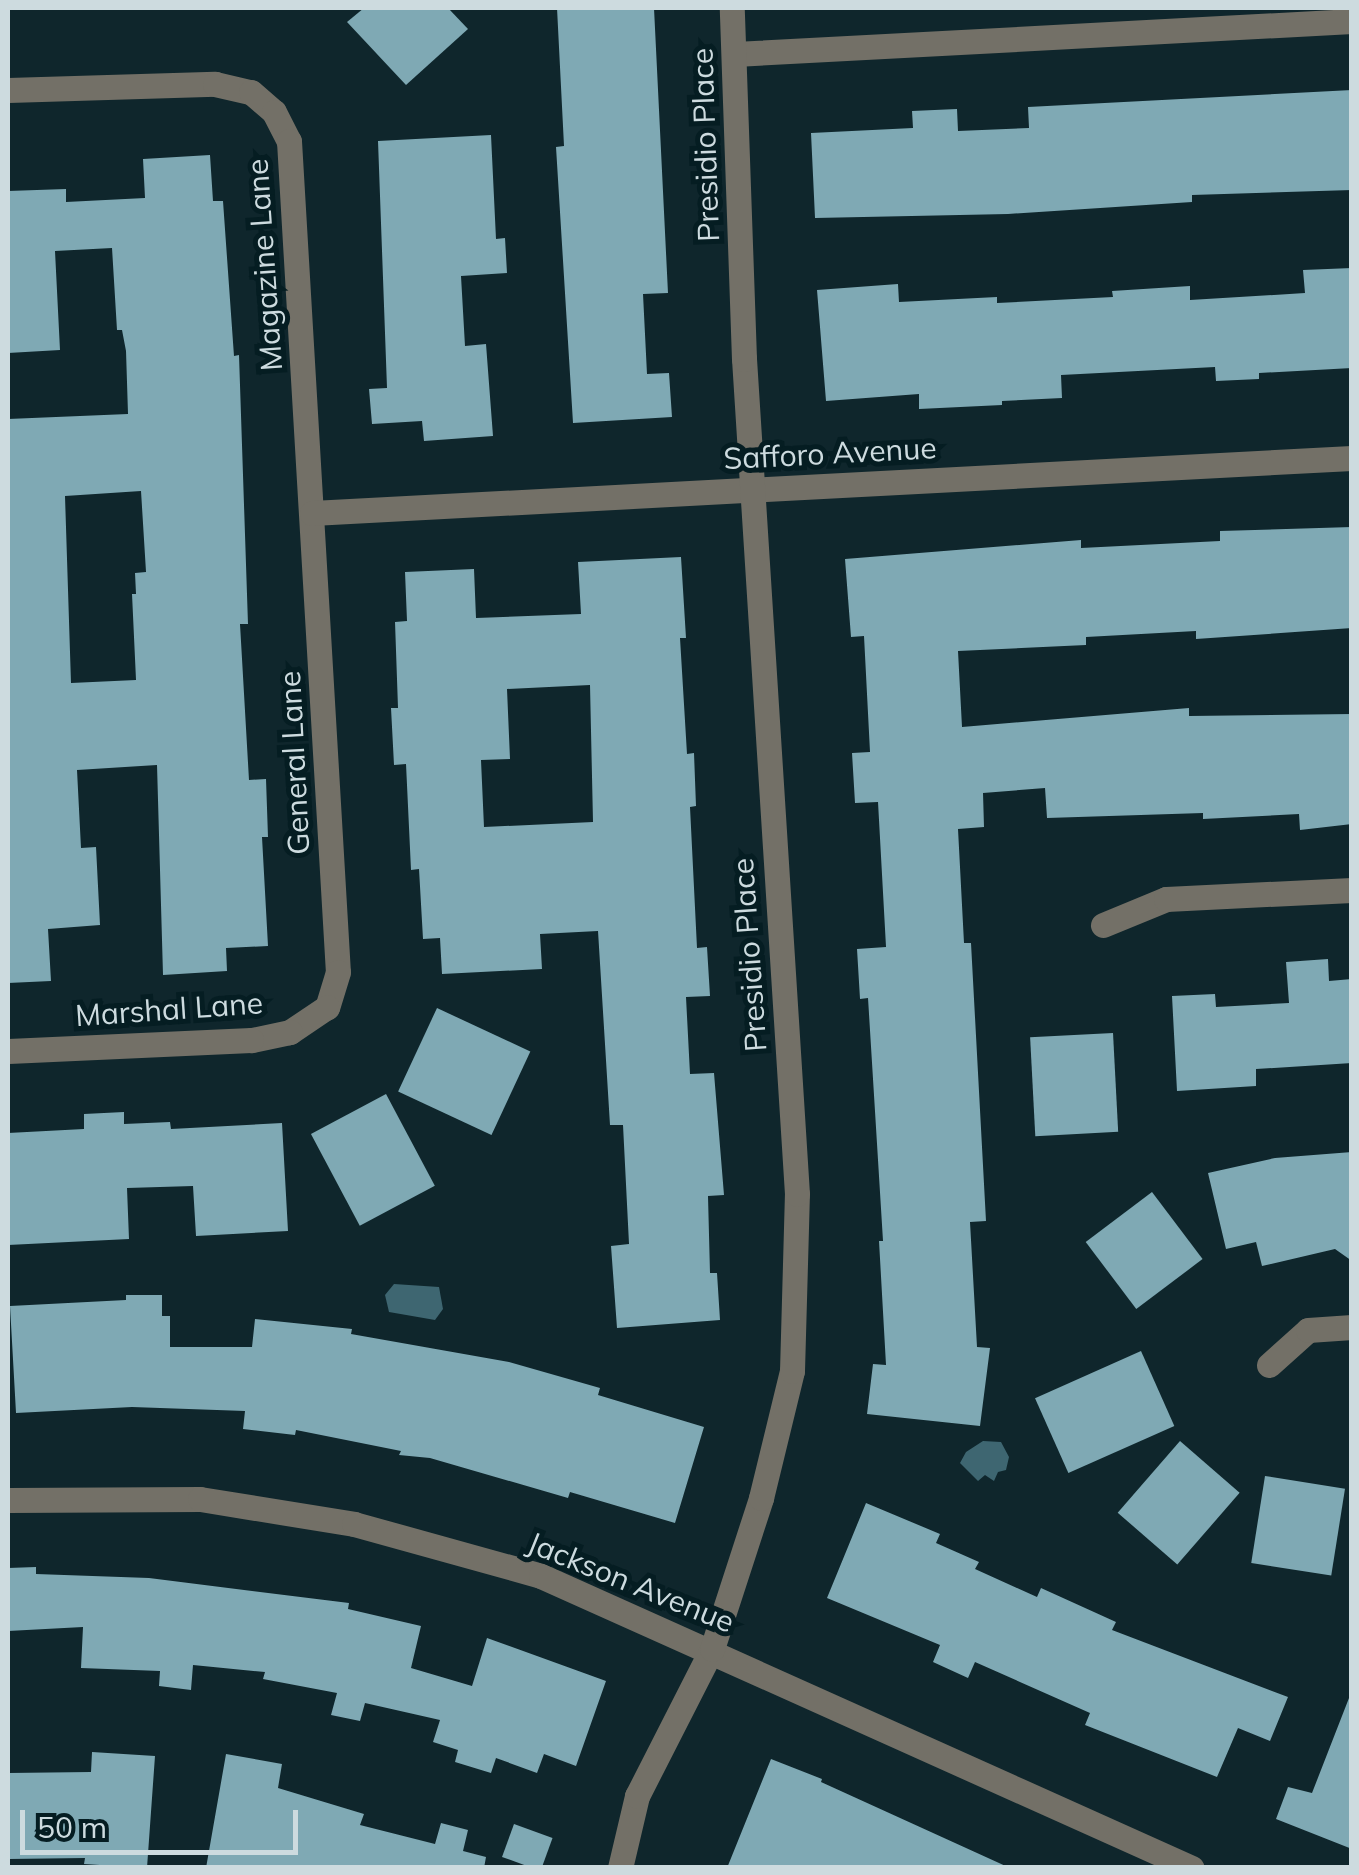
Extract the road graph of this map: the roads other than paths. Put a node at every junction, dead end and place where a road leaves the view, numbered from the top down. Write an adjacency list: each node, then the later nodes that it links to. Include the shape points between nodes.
1 (732, 8): 3 (street, Presidio Place)
2 (1352, 21): 3 (street)
3 (735, 54): 6 (street, Presidio Place)
4 (8, 90): 7 (street, Magazine Lane, via 215,84 251,92 274,112 289,141)
5 (1352, 458): 6 (street, Safforo Avenue)
6 (752, 490): 7 (street, Safforo Avenue); 15 (street, Presidio Place, via 797,1194 792,1372 761,1498)
7 (312, 513): 10 (street, General Lane, via 338,972)
8 (1352, 890): 9 (street, via 1166,899)
9 (1103, 925)
10 (327, 1007): 11 (street, Marshal Lane, via 290,1032 252,1040)
11 (8, 1050)
12 (1352, 1327): 13 (street, via 1308,1330)
13 (1269, 1365)
14 (8, 1500): 15 (street, Jackson Avenue, via 200,1499 354,1524 542,1576)
15 (712, 1649): 16 (street, Presidio Place, via 637,1796); 17 (street, Jackson Avenue)
16 (620, 1868)
17 (1192, 1868)

